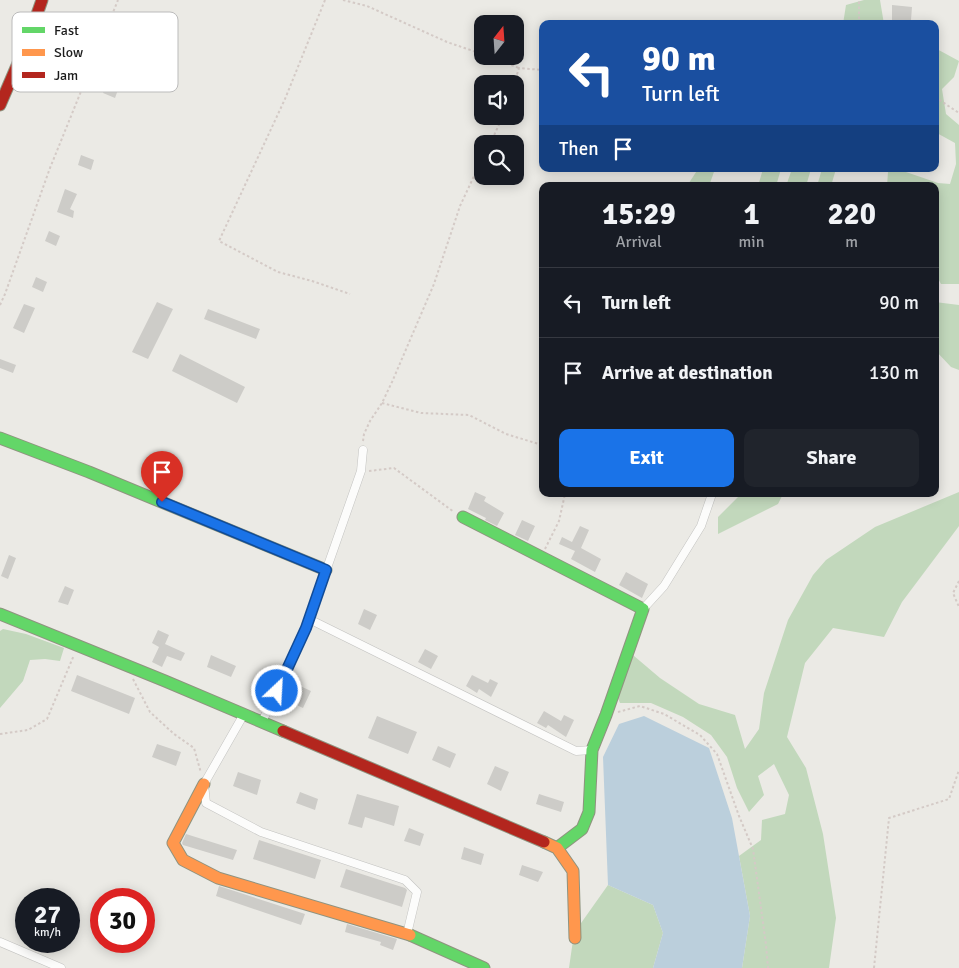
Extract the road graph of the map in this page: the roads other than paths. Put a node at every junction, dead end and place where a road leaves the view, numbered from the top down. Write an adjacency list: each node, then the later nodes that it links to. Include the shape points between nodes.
1 (42, 0): 2 (street)
2 (38, 12)
3 (12, 71): 4 (street)
4 (4, 87): 5 (street)
5 (0, 105)
6 (0, 438): 10 (street)
7 (363, 450): 10 (street, via 361,471)
8 (711, 497): 11 (street, via 701,526 664,586)
9 (463, 518): 11 (street)
10 (326, 570): 13 (street)
11 (643, 609): 16 (street)
12 (0, 614): 14 (street)
13 (309, 619): 15 (street); 16 (street, via 576,751)
14 (244, 714): 15 (street); 17 (street)
15 (262, 722): 18 (street)
16 (592, 750): 18 (street, via 589,812 582,829)
17 (204, 784): 19 (street, via 206,803 261,832 405,880 417,892); 19 (street, via 173,842 183,860 218,878)
18 (557, 848): 20 (street, via 573,871)
19 (407, 934): 23 (street)
20 (575, 938)
21 (0, 942): 22 (street)
22 (61, 968)
23 (484, 968)

